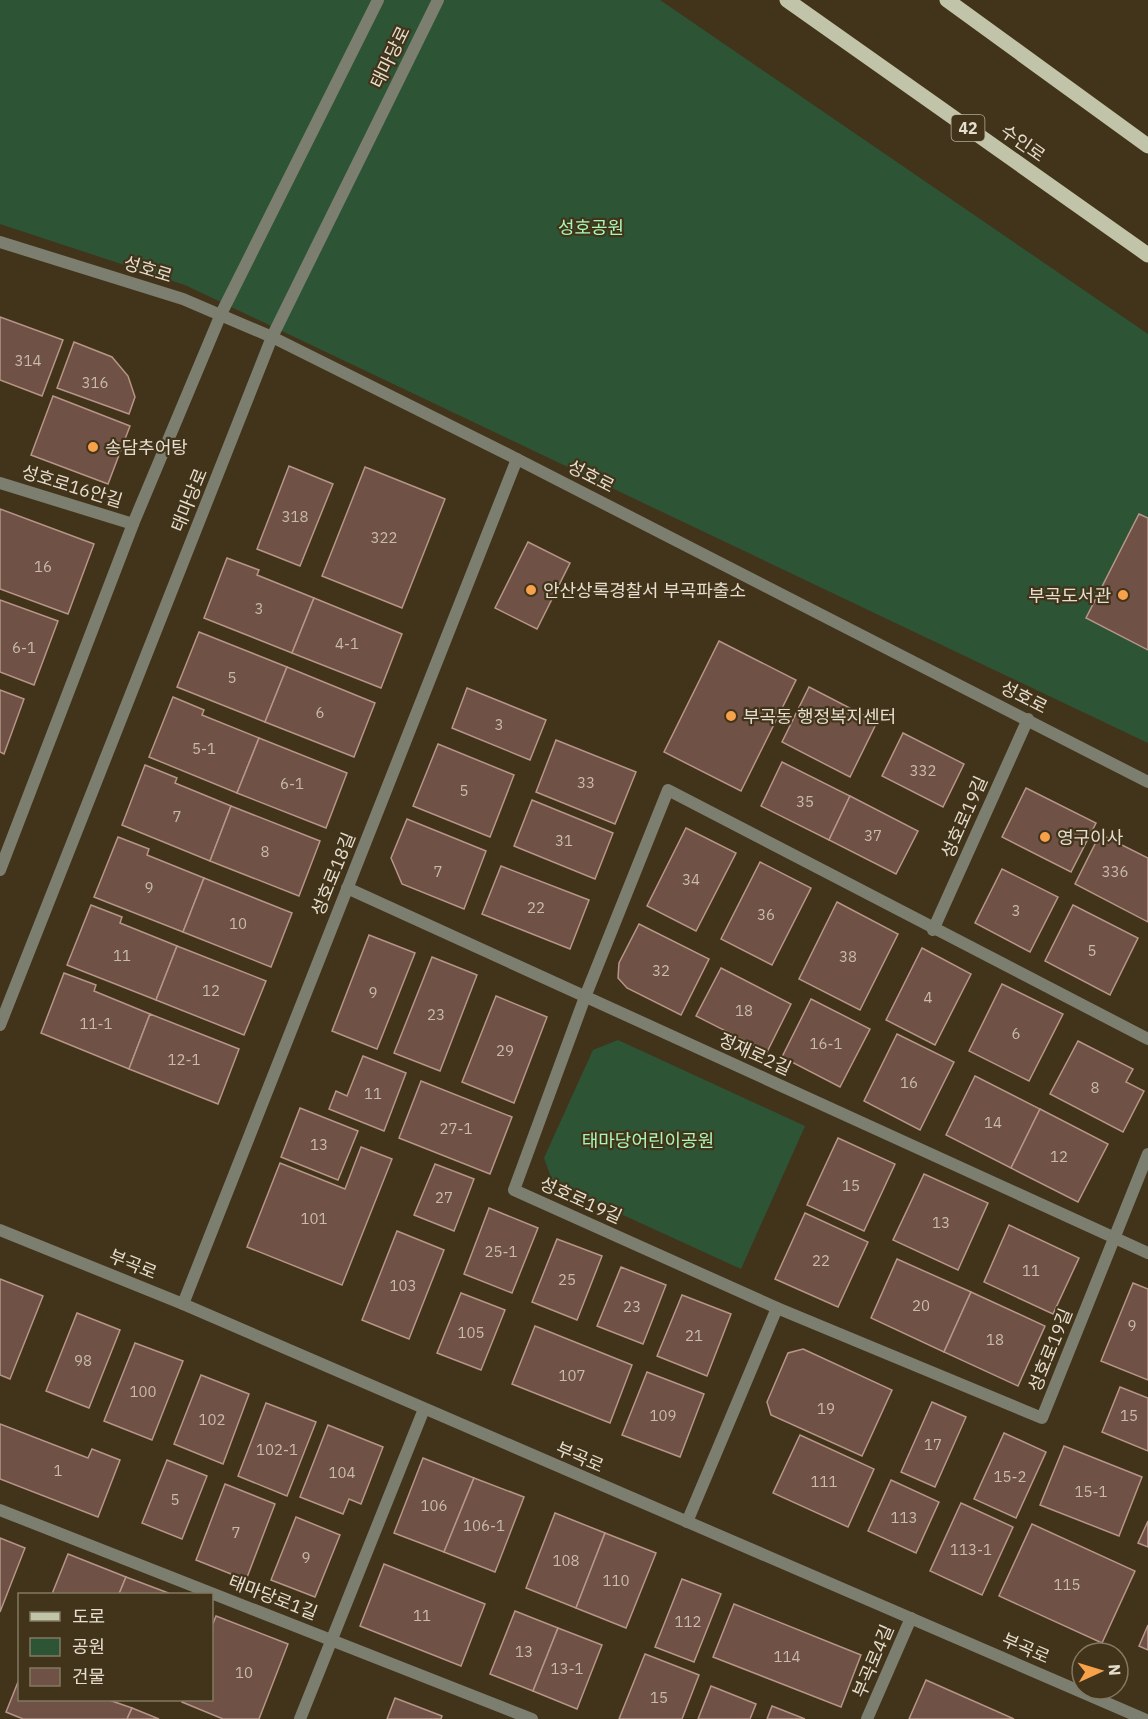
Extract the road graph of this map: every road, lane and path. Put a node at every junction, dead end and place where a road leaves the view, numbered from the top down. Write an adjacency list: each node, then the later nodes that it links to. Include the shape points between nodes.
1 (378, 0): 8 (street, 태마당로)
2 (438, 0): 9 (street, 태마당로)
3 (787, 0): 7 (main road, 수인로 / 42)
4 (947, 0): 5 (main road)
5 (1148, 146)
6 (0, 242): 8 (street, 성호로)
7 (1148, 255)
8 (221, 314): 9 (street, 성호로); 12 (street, 태마당로)
9 (272, 337): 10 (street, 성호로); 19 (street, 태마당로)
10 (517, 459): 13 (street, 성호로); 16 (street, 성호로18길)
11 (0, 483): 12 (street, 성호로16안길)
12 (133, 524): 15 (street, 태마당로)
13 (1028, 719): 14 (street, 성호로); 17 (street, 성호로19길)
14 (1148, 782)
15 (0, 870)
16 (347, 888): 18 (street, 정재로2길); 25 (street, 성호로18길)
17 (933, 930): 18 (street, 성호로19길, via 668,790); 20 (street, 성호로19길)
18 (585, 997): 23 (street, 정재로2길); 26 (street, 성호로19길, via 514,1190)
19 (0, 1025)
20 (1148, 1039)
21 (1148, 1154): 23 (street, 성호로19길)
22 (0, 1230): 25 (street, 부곡로)
23 (1115, 1238): 24 (street, 정재로2길); 26 (street, 성호로19길, via 1042,1418)
24 (1148, 1253)
25 (183, 1304): 27 (street, 부곡로)
26 (777, 1308): 29 (street)
27 (424, 1409): 29 (street, 부곡로); 33 (street)
28 (0, 1510): 30 (street, 태마당로1길)
29 (687, 1522): 32 (street, 부곡로)
30 (213, 1593)
31 (213, 1593): 33 (street, 태마당로1길)
32 (911, 1618): 36 (street, 부곡로4길); 37 (street, 부곡로)
33 (331, 1639): 34 (street); 35 (street, 태마당로1길)
34 (300, 1719)
35 (532, 1719)
36 (867, 1719)
37 (1144, 1719)

